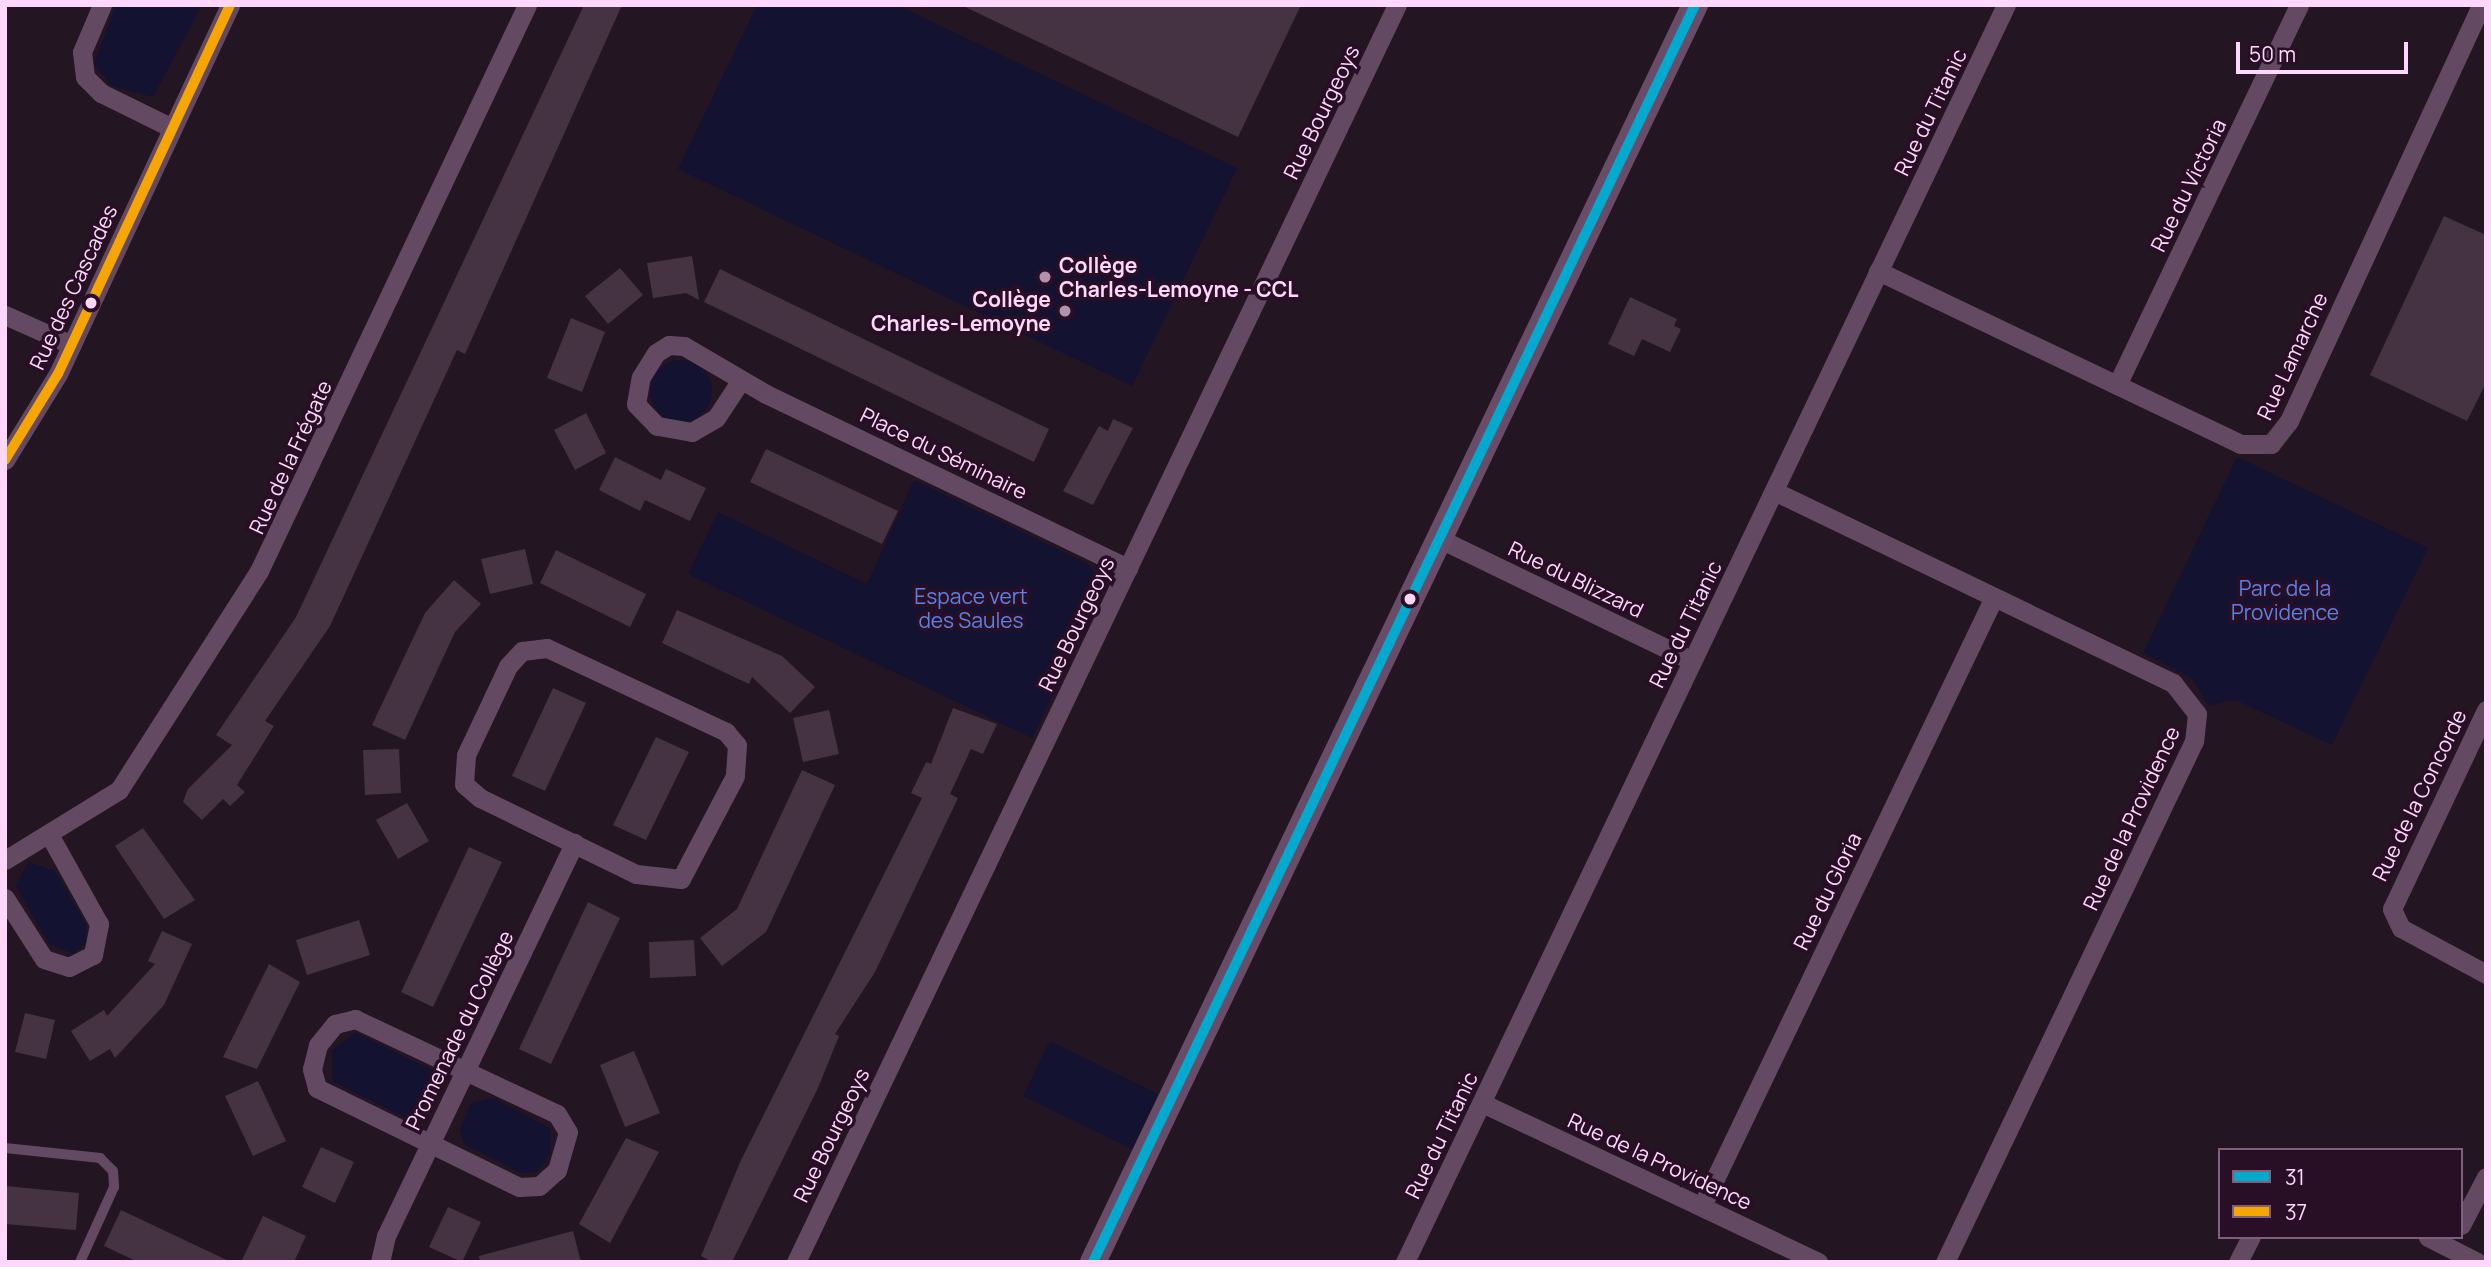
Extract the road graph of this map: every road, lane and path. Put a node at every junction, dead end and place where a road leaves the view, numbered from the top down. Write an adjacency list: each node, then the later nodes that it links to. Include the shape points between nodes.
1 (102, 5): 9 (street, via 82,52 85,77 101,93)
2 (230, 5): 9 (street, Rue des Cascades)
3 (527, 5): 22 (street, Rue de la Frégate, via 270,553 124,783)
4 (1397, 5): 18 (street, Rue Bourgeoys)
5 (1695, 5): 17 (street)
6 (2006, 5): 10 (street, Rue du Titanic)
7 (2299, 5): 14 (street, Rue du Victoria)
8 (2482, 5): 14 (street, Rue Lamarche, via 2279,438 2247,446)
9 (173, 128): 12 (street, Rue des Cascades)
10 (1878, 271): 14 (street, Rue Lamarche); 16 (street, Rue du Titanic)
11 (5, 315): 12 (street)
12 (72, 345): 15 (street, Rue des Cascades)
13 (741, 380): 13 (street, Place du Séminaire, via 690,348 669,345 648,363 636,404 657,426 692,432 716,418); 18 (street, Place du Séminaire)
14 (2116, 385)
15 (5, 460)
16 (1774, 491): 19 (street, Rue de la Providence); 20 (street, Rue du Titanic)
17 (1440, 539): 20 (street, Rue du Blizzard); 41 (street)
18 (1128, 568): 40 (street, Rue Bourgeoys)
19 (1994, 597): 32 (street, Rue du Gloria); 44 (street, Rue de la Providence, via 2173,682 2189,696 2198,723)
20 (1692, 661): 28 (street, Rue du Titanic)
21 (2486, 710): 26 (street, Rue de la Concorde, via 2392,909 2401,928)
22 (49, 834): 24 (street, Rue de la Frégate); 25 (street, via 99,924 93,955 69,967 44,959)
23 (574, 843): 23 (street, via 651,880 681,879 735,776 739,755 726,732 557,652 529,648 502,679 467,755 464,784); 27 (street, Promenade du Collège)
24 (5, 860)
25 (5, 898)
26 (2486, 974)
27 (466, 1070): 29 (street, Promenade du Collège); 29 (street, via 564,1121 568,1142 557,1170 539,1186 519,1187); 29 (street, via 364,1021 335,1024 318,1045 312,1069 317,1088)
28 (1482, 1103): 32 (street, Rue de la Providence); 42 (street, Rue du Titanic)
29 (429, 1145): 34 (street, Promenade du Collège)
30 (5, 1148): 37 (lane, via 100,1158 113,1171 114,1187)
31 (2486, 1177): 33 (street)
32 (1702, 1206): 43 (street, Rue de la Providence)
33 (2463, 1221)
34 (386, 1236): 38 (street, Promenade du Collège); 39 (street, Promenade du Collège)
35 (2249, 1239): 45 (street)
36 (2453, 1243): 46 (street)
37 (80, 1262)
38 (363, 1262)
39 (380, 1262)
40 (796, 1262)
41 (1093, 1262)
42 (1405, 1262)
43 (1818, 1262)
44 (1945, 1262)
45 (2238, 1262)
46 (2477, 1262)

